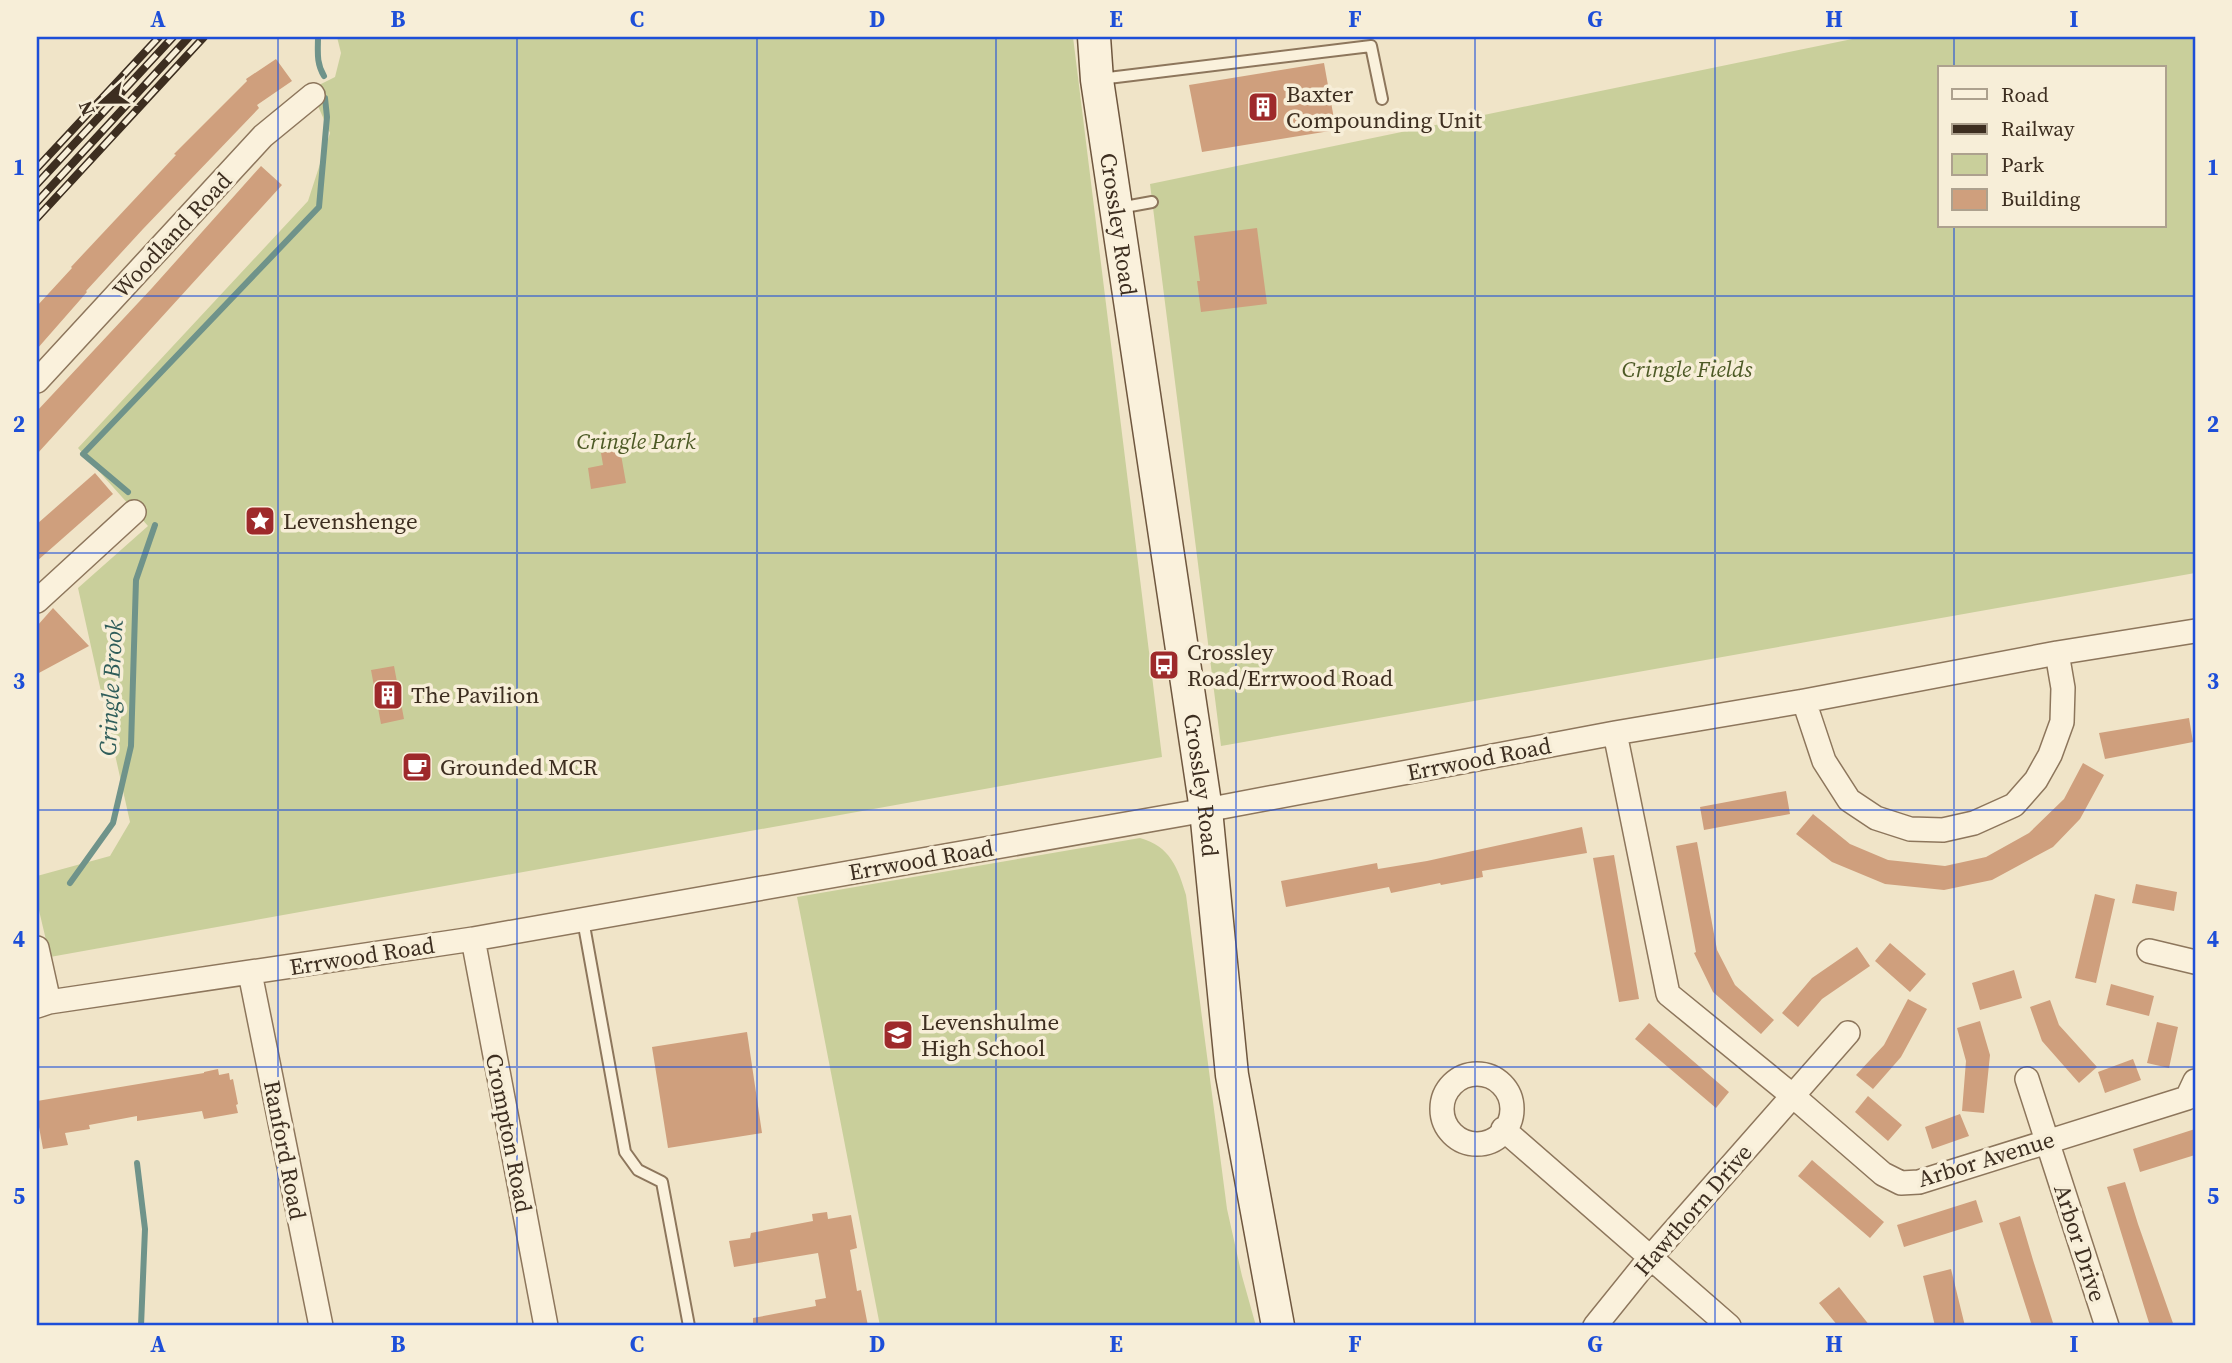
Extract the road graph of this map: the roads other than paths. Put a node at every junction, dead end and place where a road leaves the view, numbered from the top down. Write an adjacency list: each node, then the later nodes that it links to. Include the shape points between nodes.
1 (1094, 37): 2 (street, Crossley Road)
2 (1097, 80): 4 (lane, via 1371,46); 6 (street, Crossley Road)
3 (313, 95): 7 (street, Woodland Road, via 263,136)
4 (1382, 99)
5 (1152, 202): 6 (lane)
6 (1116, 209): 14 (street, Crossley Road)
7 (37, 381)
8 (134, 512): 9 (street)
9 (37, 601)
10 (2195, 631): 11 (street, Errwood Road)
11 (2057, 653): 12 (street, Errwood Road); 12 (street, via 2062,722 2036,780 2014,805 1974,823 1943,830 1910,829 1876,818 1849,800 1824,761)
12 (1804, 701): 13 (street, Errwood Road)
13 (1615, 733): 14 (street, Errwood Road); 25 (street, Arbor Avenue, via 1668,994)
14 (1206, 810): 15 (street, Errwood Road); 32 (street, Crossley Road, via 1232,1074)
15 (583, 920): 16 (street, Errwood Road); 31 (lane, via 625,1152 638,1170 662,1182)
16 (473, 939): 20 (street, Errwood Road); 30 (street, Crompton Road)
17 (37, 948): 21 (street)
18 (2149, 951): 19 (street)
19 (2195, 962)
20 (250, 973): 21 (street, Errwood Road); 29 (street, Ranford Road)
21 (43, 1004)
22 (1848, 1034): 25 (street)
23 (2027, 1079): 27 (street, Arbor Drive)
24 (2195, 1081): 27 (street, Arbor Avenue, via 2187,1098)
25 (1793, 1096): 27 (street, Arbor Avenue, via 1883,1174 1901,1183 1919,1182); 28 (street, Hawthorn Drive)
26 (1503, 1129): 28 (street)
27 (2047, 1142): 35 (street, Arbor Drive)
28 (1649, 1259): 33 (street, Hawthorn Drive); 34 (street)
29 (321, 1326)
30 (546, 1326)
31 (689, 1326)
32 (1278, 1326)
33 (1595, 1326)
34 (1728, 1326)
35 (2107, 1326)

